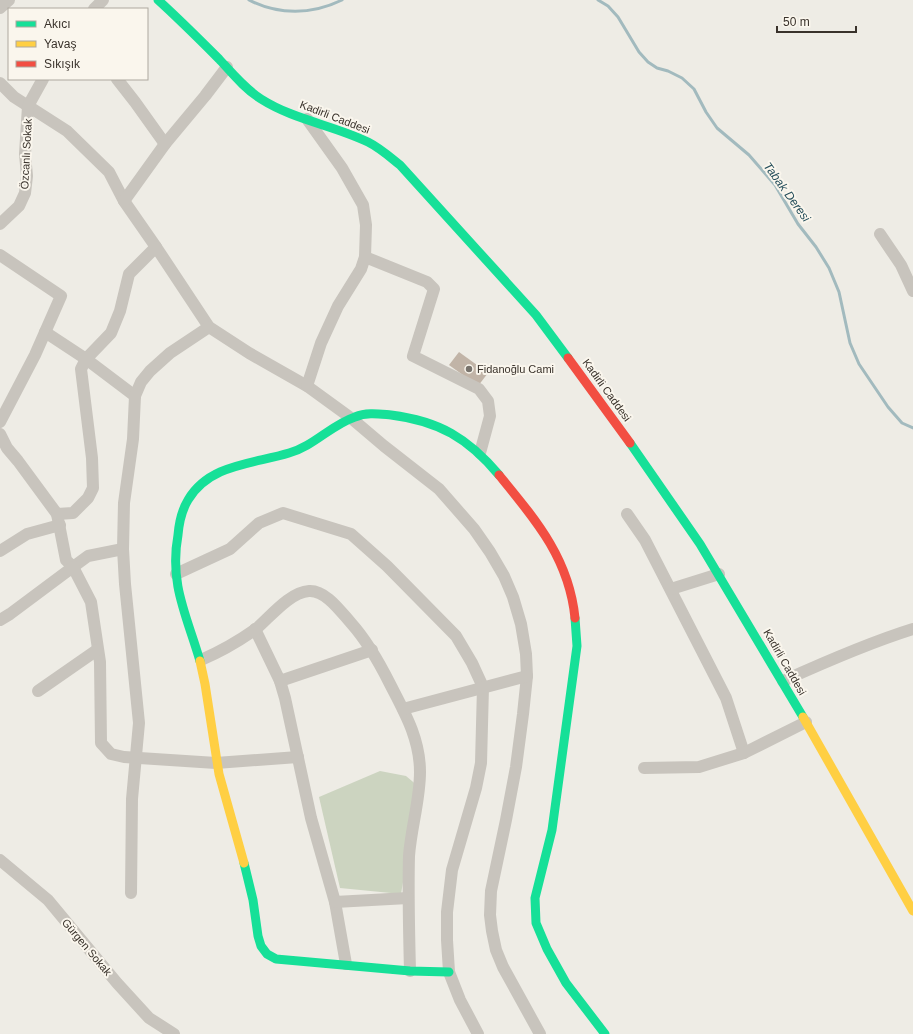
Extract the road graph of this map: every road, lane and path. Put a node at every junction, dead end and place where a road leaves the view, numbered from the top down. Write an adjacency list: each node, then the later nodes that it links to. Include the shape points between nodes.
1 (9, 0): 4 (street)
2 (103, 0): 5 (street)
3 (158, 0): 6 (street, Kadirli Caddesi)
4 (0, 8)
5 (95, 8)
6 (226, 67): 11 (street, Kadirli Caddesi, via 248,90 261,99); 12 (street)
7 (42, 80): 10 (street, Özcanlı Sokak)
8 (118, 80): 12 (street)
9 (0, 83): 10 (street)
10 (28, 106): 13 (street, via 67,131 109,172); 14 (street, Özcanlı Sokak, via 25,193 19,206)
11 (307, 119): 18 (street, via 342,168 362,205 366,225); 36 (street, Kadirli Caddesi, via 369,142 395,161 511,287 569,358)
12 (164, 144): 13 (street)
13 (124, 201): 16 (street)
14 (0, 224)
15 (880, 234): 19 (street, via 901,265)
16 (156, 247): 20 (street); 22 (street, via 129,274 120,311 111,333)
17 (0, 255): 21 (street, via 62,296)
18 (365, 256): 23 (street, via 338,306); 29 (street, via 427,282 434,289 413,356 479,389 488,401 490,416)
19 (913, 291)
20 (209, 327): 23 (street); 24 (street, via 170,353 150,371 141,382)
21 (45, 332): 22 (street); 26 (street)
22 (86, 359): 24 (street); 31 (street, via 82,369 93,488 88,498 73,513)
23 (306, 386): 25 (street)
24 (135, 396): 32 (street, via 133,438 124,503)
25 (351, 418): 29 (street, via 370,413 428,422 464,440); 35 (street, via 297,451 221,470 205,479 194,490 181,518); 44 (street, via 439,489 490,552 504,576 521,624 526,654)
26 (0, 422)
27 (0, 434): 28 (street)
28 (3, 450): 31 (street, via 18,461)
29 (480, 454): 67 (street, via 536,520 551,543 571,592 577,646 552,830 535,898 536,923 566,983)
30 (627, 514): 37 (street, via 645,540)
31 (59, 520): 33 (street, via 28,534); 34 (street, via 66,560)
32 (123, 549): 34 (street, via 88,556); 53 (street, via 139,723)
33 (0, 551)
34 (73, 567): 38 (street); 41 (street, via 91,602)
35 (176, 574): 43 (street, via 180,600); 47 (street, via 230,549 259,523 283,513 351,534 387,566 456,636)
36 (719, 574): 37 (street); 46 (street, Kadirli Caddesi)
37 (671, 589): 51 (street, via 726,698)
38 (0, 620)
39 (255, 629): 42 (street, via 292,598 302,592 311,591 320,593 329,600); 43 (street, via 222,651); 45 (street)
40 (913, 629): 46 (street, via 826,661)
41 (97, 650): 48 (street); 53 (street, via 100,662 101,743 111,754)
42 (372, 650): 45 (street); 49 (street)
43 (201, 660): 54 (street, via 209,698)
44 (526, 676): 47 (street); 66 (street, via 516,767 491,891 490,915 496,950 503,967)
45 (280, 681): 52 (street)
46 (783, 681): 50 (street, Kadirli Caddesi)
47 (483, 687): 49 (street); 63 (street, via 481,763 452,870 447,940)
48 (38, 691)
49 (403, 708): 58 (street, via 415,734 420,771 409,854)
50 (806, 722): 51 (street); 60 (street, Kadirli Caddesi)
51 (744, 753): 55 (street, via 699,767)
52 (298, 757): 54 (street); 59 (street, via 311,818)
53 (135, 758): 54 (street); 57 (street)
54 (216, 763): 61 (street, via 253,901 261,946 267,954 276,959)
55 (644, 768)
56 (0, 860): 64 (street, Gürgen Sokak, via 48,900 117,984 149,1018)
57 (131, 893)
58 (408, 898): 59 (street); 62 (street)
59 (335, 902): 61 (street)
60 (913, 911)
61 (346, 964): 62 (street)
62 (410, 970): 63 (street)
63 (449, 972): 65 (street)
64 (174, 1034)
65 (478, 1034)
66 (540, 1034)
67 (605, 1034)

